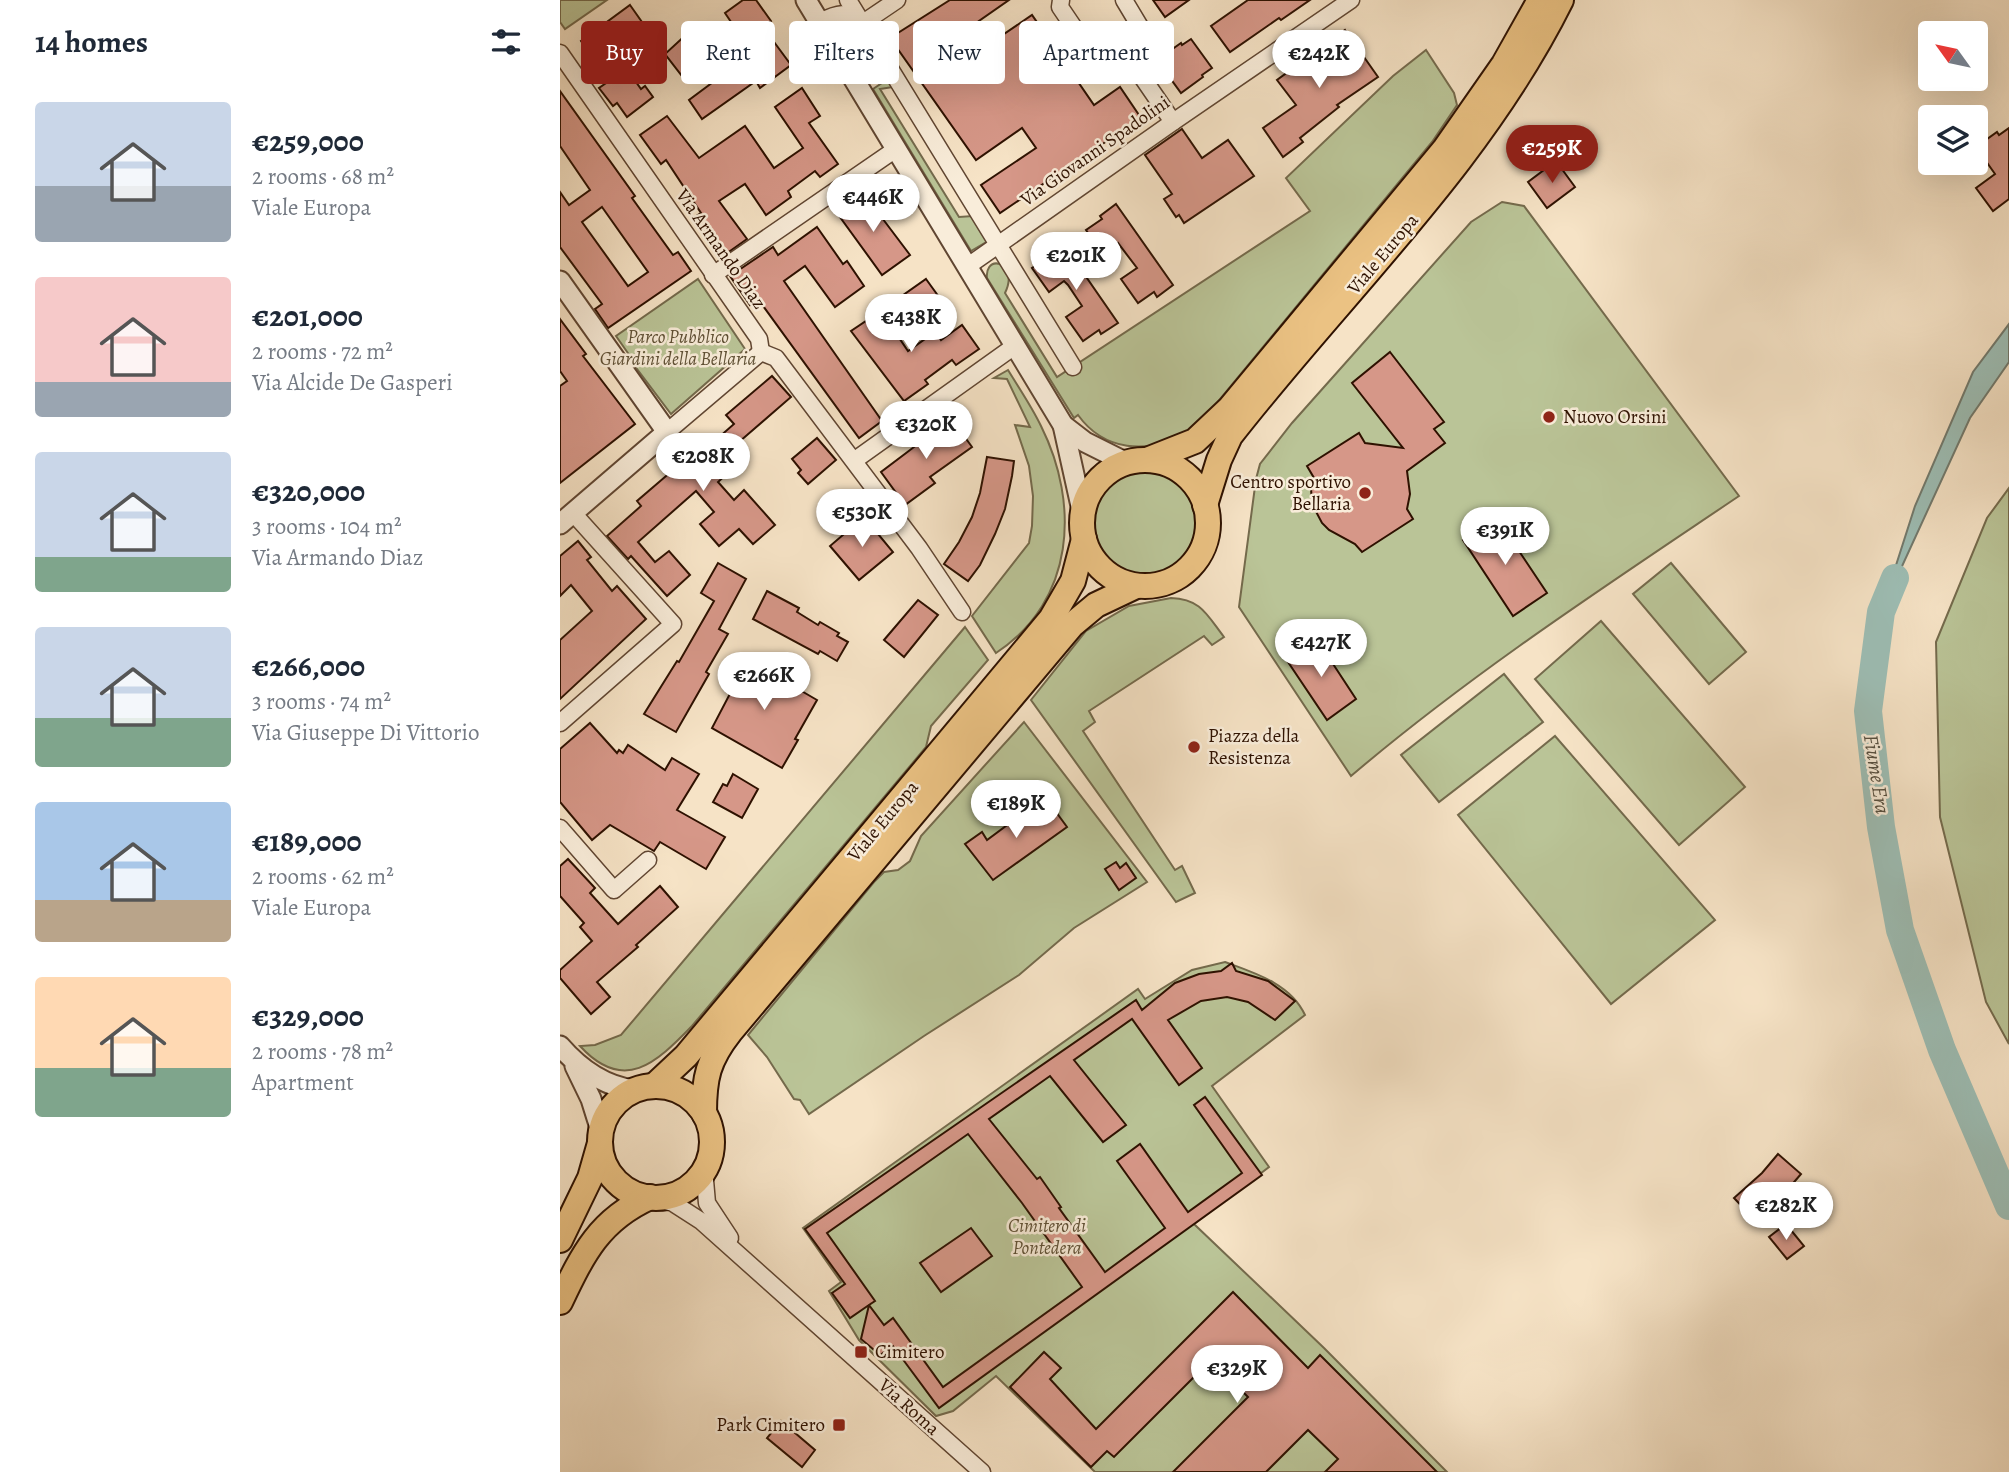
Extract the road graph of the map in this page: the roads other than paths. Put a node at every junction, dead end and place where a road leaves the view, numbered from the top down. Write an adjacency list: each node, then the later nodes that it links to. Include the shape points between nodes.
1 (806, 0): 9 (street)
2 (848, 0): 12 (street)
3 (897, 0): 13 (street)
4 (1061, 0): 14 (street, via 1060,7)
5 (1124, 0): 15 (street)
6 (1351, 0): 20 (street, Via Giovanni Spadolini)
7 (1540, 0): 32 (main road, Viale Europa, via 1504,64 1444,150 1230,408 1195,441)
8 (1561, 0): 33 (main road, Viale Europa, via 1522,71 1467,152 1230,436)
9 (819, 21)
10 (822, 21): 11 (street, via 845,13)
11 (859, 21)
12 (862, 21)
13 (866, 21)
14 (1070, 21)
15 (1137, 21)
16 (560, 53): 24 (street, Via Armando Diaz)
17 (899, 82): 22 (street)
18 (857, 84): 21 (street)
19 (1147, 84): 20 (street)
20 (1173, 122): 22 (street, Via Giovanni Spadolini)
21 (896, 149): 23 (street); 24 (street)
22 (998, 245): 23 (street, Via Giovanni Spadolini); 28 (street)
23 (968, 266): 26 (street)
24 (713, 275): 27 (street, Via Armando Diaz, via 759,339)
25 (560, 281): 30 (street)
26 (1016, 345): 29 (street); 31 (street)
27 (761, 352): 30 (street); 31 (street, Via Armando Diaz, via 776,358)
28 (1073, 367)
29 (1063, 425): 32 (street, via 1085,442); 35 (street)
30 (667, 432): 34 (street)
31 (855, 460): 37 (street, Via Armando Diaz)
32 (1137, 462): 33 (main road, via 1162,463 1183,473); 35 (main road, Viale Europa, via 1111,471 1097,482 1088,498)
33 (1205, 505): 36 (main road, Viale Europa, via 1207,533 1195,561 1170,581)
34 (567, 519): 38 (street, via 673,624)
35 (1084, 527): 36 (main road, via 1088,551 1103,570); 42 (main road, Viale Europa, via 1073,581 1051,619 707,1031 679,1063)
36 (1136, 586): 43 (main road, Viale Europa, via 1096,605 1073,625 724,1040 705,1080)
37 (962, 612)
38 (560, 723)
39 (560, 828): 40 (street, via 614,890)
40 (648, 860)
41 (564, 1051): 42 (street, via 606,1083); 44 (street, via 591,1099)
42 (644, 1088): 43 (main road, via 665,1087 684,1094); 44 (main road, Viale Europa, via 614,1104)
43 (704, 1113): 45 (main road, Viale Europa, via 712,1144)
44 (600, 1137): 46 (main road, via 604,1164 614,1179 628,1190); 47 (main road, Viale Europa, via 590,1178)
45 (704, 1169): 46 (main road, via 681,1191); 48 (street, Via Roma, via 709,1207)
46 (653, 1197): 48 (street, Via Roma, via 690,1213); 49 (main road, via 622,1212 602,1230)
47 (560, 1240)
48 (743, 1257): 50 (street, Via Roma)
49 (560, 1302)
50 (982, 1472)

